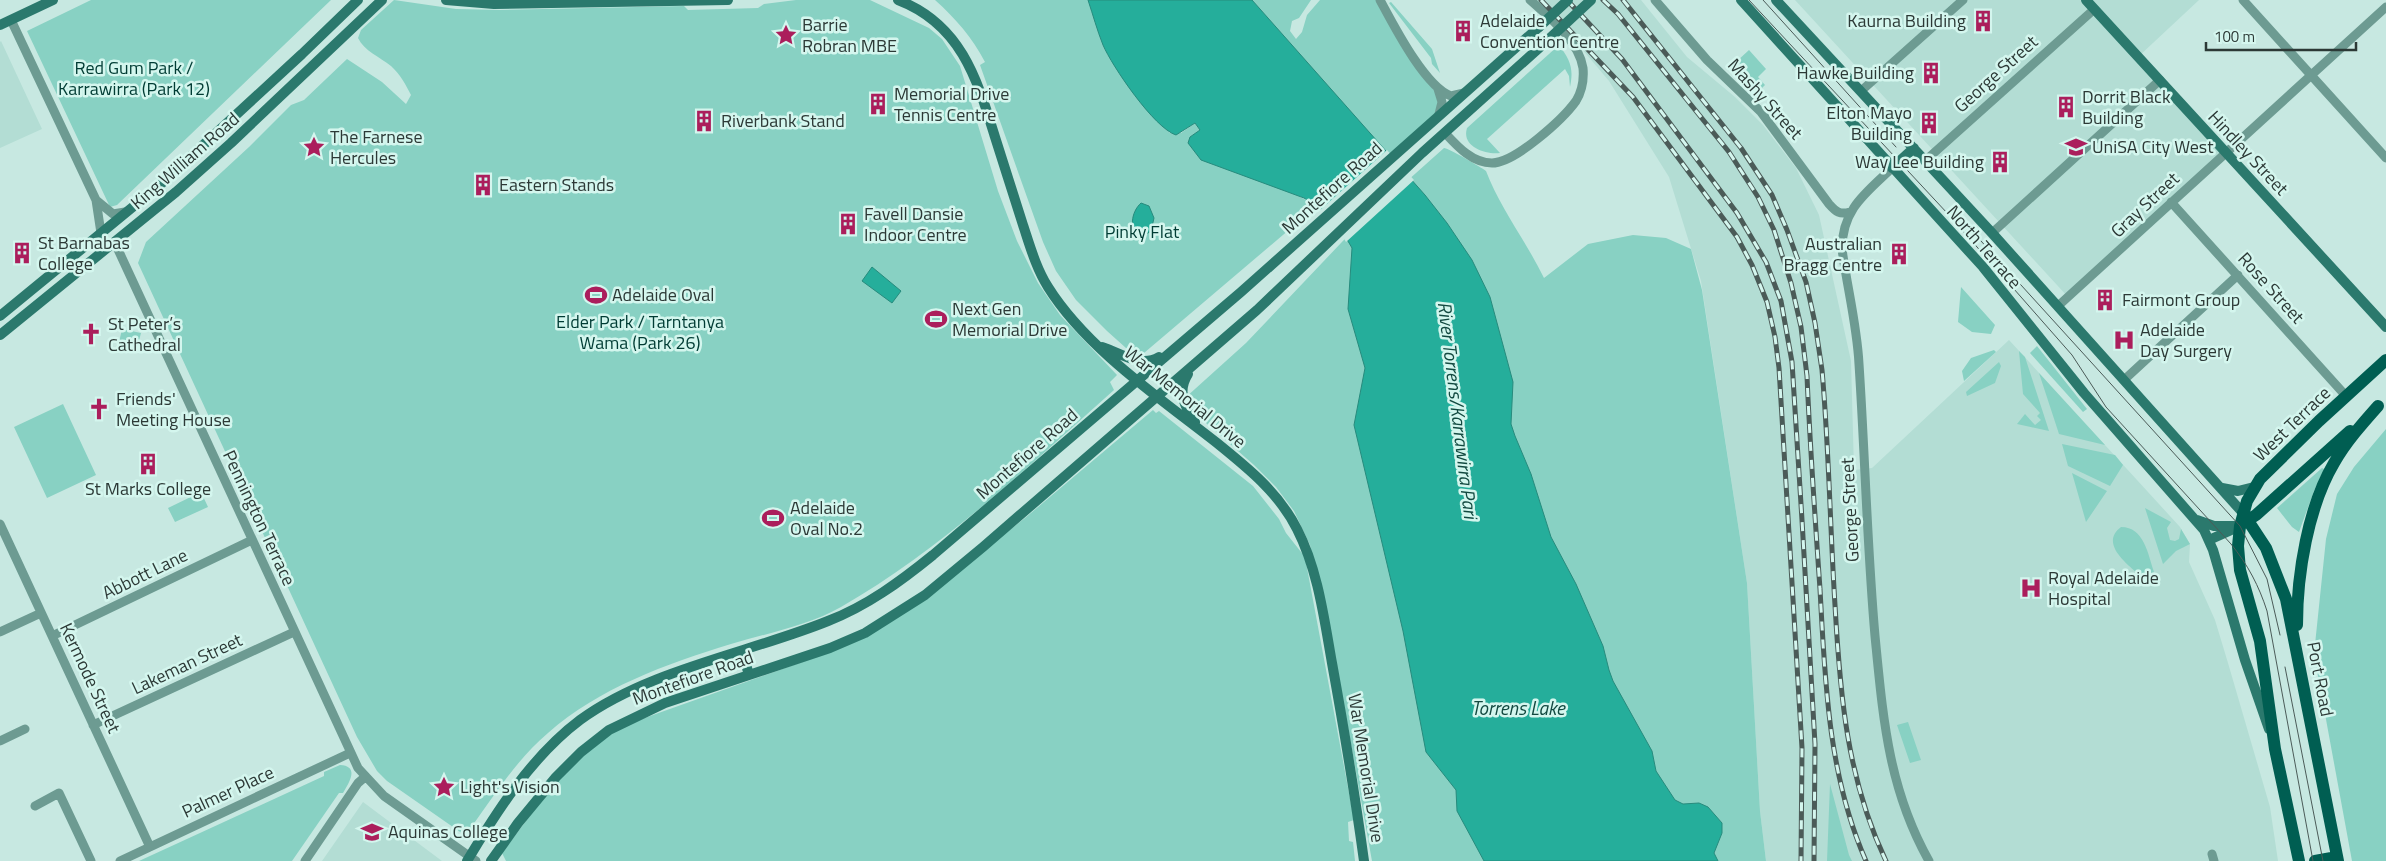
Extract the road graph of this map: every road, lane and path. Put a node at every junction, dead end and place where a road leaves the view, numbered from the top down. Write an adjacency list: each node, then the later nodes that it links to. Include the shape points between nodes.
1 (53, 0): 21 (main road)
2 (358, 0): 37 (main road, King William Road, via 242,111)
3 (382, 0): 41 (main road, King William Road, via 231,143)
4 (446, 0): 18 (main road, via 494,4)
5 (568, 0): 18 (main road)
6 (728, 0): 18 (main road)
7 (898, 0): 47 (main road, War Memorial Drive, via 939,24 965,56 980,88 1035,263 1057,301)
8 (1380, 0): 25 (street, via 1410,52)
9 (1530, 0): 29 (street, via 1568,39 1581,59 1583,83 1576,100 1523,151 1508,159 1492,163 1482,161 1460,149)
10 (1568, 0): 27 (main road, Montefiore Road, bridge)
11 (1591, 0): 29 (main road, Montefiore Road, bridge)
12 (1655, 0): 38 (street, Mashy Street, via 1707,60 1761,112 1836,212)
13 (1741, 0): 34 (main road, North Terrace)
14 (1776, 0): 26 (main road, North Terrace)
15 (1963, 0): 26 (street)
16 (2086, 0): 24 (main road, Hindley Street)
17 (2243, 0): 23 (street)
18 (582, 3)
19 (2386, 7): 23 (street, Gray Street)
20 (2090, 13): 33 (street, George Street)
21 (11, 20): 22 (main road); 35 (street)
22 (0, 25)
23 (2311, 75): 31 (street, Gray Street); 32 (street)
24 (2160, 80): 31 (main road, Hindley Street); 40 (street)
25 (1436, 87): 27 (street, via 1449,95); 28 (street, via 1442,102)
26 (1861, 91): 30 (main road, North Terrace)
27 (1465, 92): 28 (main road, Montefiore Road)
28 (1439, 114): 48 (main road, Montefiore Road)
29 (1445, 133): 50 (main road, Montefiore Road, via 1257,310)
30 (1914, 148): 33 (main road, North Terrace); 34 (main road)
31 (2226, 152): 36 (street, Gray Street); 45 (main road, Hindley Street)
32 (2386, 158)
33 (1926, 160): 40 (main road, North Terrace)
34 (1892, 168): 38 (street, George Street); 59 (main road, North Terrace, via 1982,267 2094,406)
35 (96, 200): 37 (street, via 115,214); 39 (street)
36 (2171, 202): 42 (street, Rose Street); 43 (street, Gray Street)
37 (128, 211): 39 (main road, King William Road); 41 (main road, via 115,230)
38 (1850, 212): 86 (street, George Street, via 1842,230 1842,248 1859,362 1872,604 1881,699 1894,776)
39 (101, 233): 44 (main road, King William Road)
40 (1992, 233): 43 (main road, North Terrace)
41 (115, 243): 46 (main road, King William Road); 62 (street, Pennington Terrace)
42 (2238, 275): 51 (street); 53 (street, Rose Street)
43 (2058, 306): 51 (main road, North Terrace)
44 (0, 316)
45 (2386, 327)
46 (0, 334)
47 (1099, 346): 48 (main road, via 1146,362); 52 (main road, War Memorial Drive)
48 (1174, 349): 52 (main road, Montefiore Road)
49 (2386, 360): 53 (main road, West Terrace)
50 (1198, 361): 54 (main road, Montefiore Road); 56 (main road, via 1185,378 1181,392 1187,410)
51 (2124, 379): 58 (main road, North Terrace)
52 (1137, 380): 54 (main road, War Memorial Drive); 68 (main road, Montefiore Road, via 894,585 830,620)
53 (2346, 396): 57 (main road, West Terrace)
54 (1158, 397): 56 (main road, War Memorial Drive); 70 (main road, Montefiore Road, via 925,595 865,633)
55 (2382, 403): 60 (main road); 69 (main road, via 2351,436 2333,464 2312,519 2297,614)
56 (1202, 432): 85 (main road, War Memorial Drive, via 1272,491 1296,526 1306,548 1328,638)
57 (2254, 487): 58 (main road, via 2238,491); 60 (main road, West Terrace)
58 (2222, 488): 60 (main road, North Terrace)
59 (2197, 520): 60 (main road, via 2214,526); 63 (main road, North Terrace)
60 (2244, 520): 63 (main road); 69 (main road, Port Road, via 2269,554 2282,586); 74 (main road, via 2238,546 2240,570 2262,650)
61 (0, 524): 64 (street, Kermode Street)
62 (252, 540): 66 (street, Pennington Terrace); 67 (street, Abbott Lane)
63 (2209, 540): 74 (main road)
64 (41, 613): 65 (street); 67 (street, Kermode Street)
65 (0, 632)
66 (294, 632): 71 (street, Lakeman Street); 75 (street, Pennington Terrace)
67 (52, 636): 71 (street, Kermode Street)
68 (742, 651): 70 (main road); 79 (main road, Montefiore Road, via 645,683 580,720 530,769)
69 (2299, 659): 80 (main road, Port Road)
70 (749, 675): 84 (main road, Montefiore Road, via 639,714 595,740 556,777)
71 (93, 725): 78 (street, Kermode Street)
72 (25, 729): 73 (street)
73 (0, 740)
74 (2276, 749): 87 (main road)
75 (350, 753): 76 (street, Pennington Terrace); 78 (street, Palmer Place)
76 (365, 777): 79 (street, Pennington Terrace, via 384,796); 83 (street)
77 (35, 806): 81 (street, via 59,793)
78 (150, 847): 82 (street, Palmer Place)
79 (471, 859)
80 (2337, 859): 88 (main road)
81 (90, 861)
82 (120, 861)
83 (305, 861)
84 (491, 861)
85 (1364, 861)
86 (1929, 861)
87 (2299, 861)
88 (2315, 861)

